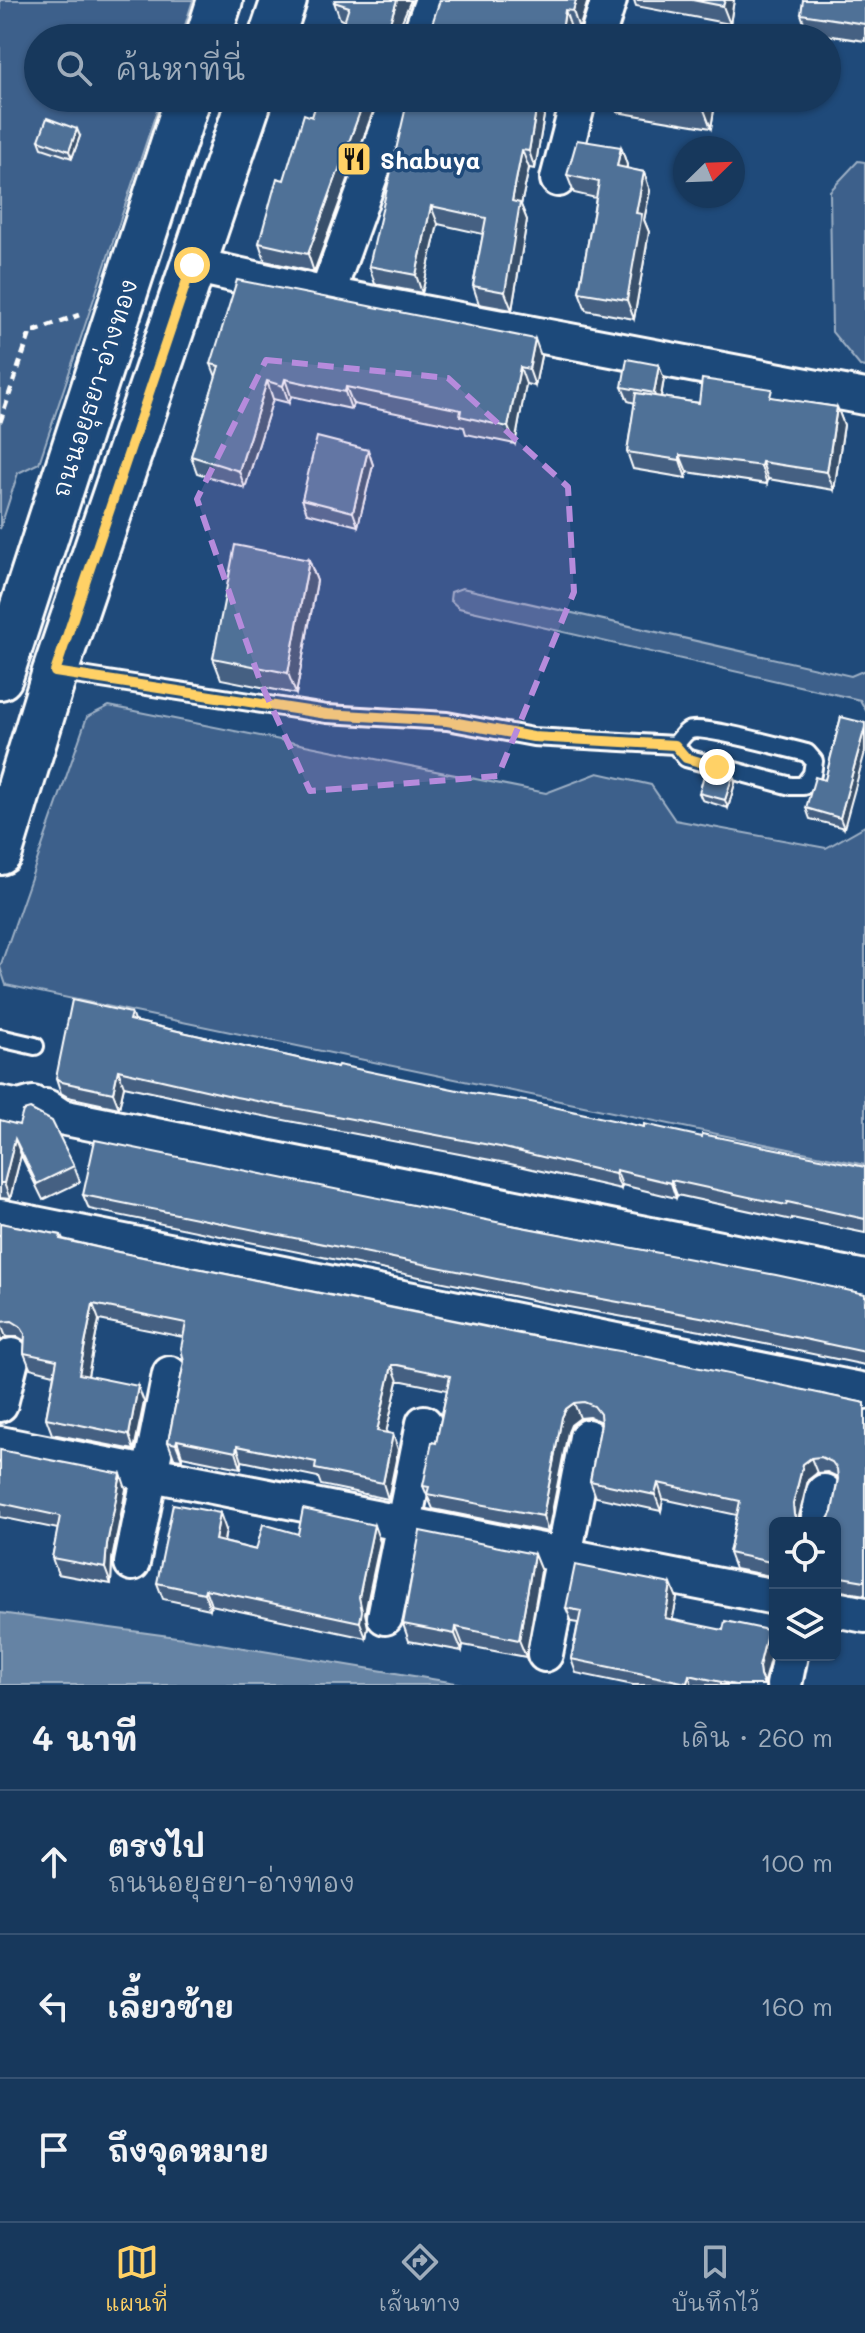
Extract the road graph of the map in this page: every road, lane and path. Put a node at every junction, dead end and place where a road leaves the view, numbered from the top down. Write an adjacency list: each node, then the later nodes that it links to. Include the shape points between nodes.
1 (284, 0): 4 (main road)
2 (433, 0): 5 (street)
3 (609, 0): 6 (street)
4 (276, 24)
5 (424, 24)
6 (601, 24)
7 (183, 112): 14 (main road, ถนนอยุธยา-อ่างทอง)
8 (245, 112): 12 (main road)
9 (393, 112): 13 (street)
10 (575, 112): 11 (street)
11 (558, 179)
12 (192, 265): 13 (street); 18 (main road)
13 (327, 295): 15 (street)
14 (123, 299): 16 (path, via 30,333); 17 (main road, ถนนอยุธยา-อ่างทอง)
15 (865, 397)
16 (0, 422)
17 (4, 656)
18 (55, 672): 19 (lane, via 327,714 447,721 533,737); 20 (main road)
19 (675, 745): 19 (lane, via 686,758 791,786 803,786 812,774 814,761 807,753 709,730 687,731)
20 (0, 852)
21 (0, 1038): 22 (lane)
22 (35, 1046)
23 (33, 1111): 25 (street)
24 (0, 1217): 28 (street)
25 (865, 1278)
26 (12, 1356): 29 (street)
27 (170, 1374): 33 (street)
28 (865, 1391)
29 (0, 1404)
30 (424, 1423): 34 (street)
31 (587, 1437): 35 (street)
32 (0, 1444): 33 (street)
33 (150, 1474): 34 (street); 36 (street)
34 (404, 1524): 35 (street); 40 (street)
35 (564, 1555): 37 (street); 41 (street)
36 (132, 1563)
37 (769, 1596)
38 (841, 1610): 39 (street)
39 (865, 1615)
40 (385, 1617)
41 (545, 1654)
42 (789, 1661): 43 (street)
43 (784, 1685)

